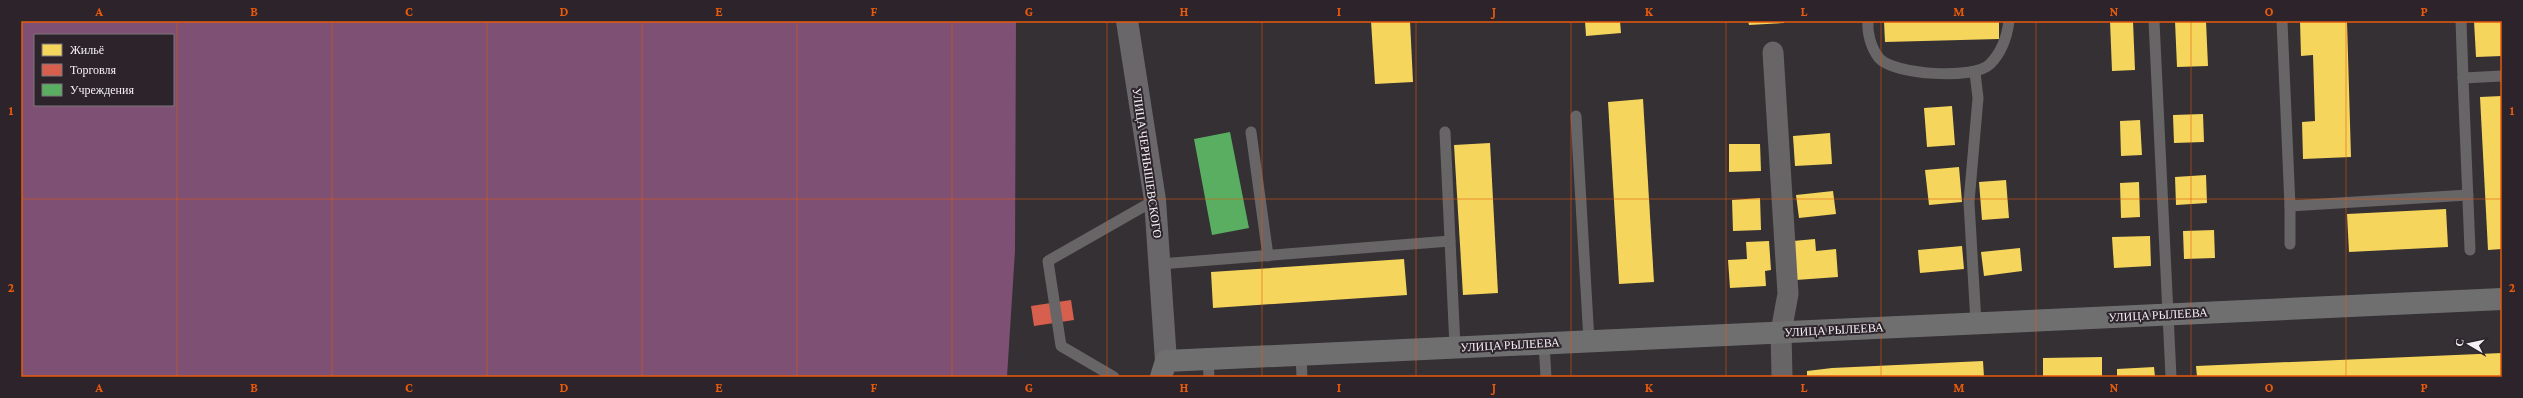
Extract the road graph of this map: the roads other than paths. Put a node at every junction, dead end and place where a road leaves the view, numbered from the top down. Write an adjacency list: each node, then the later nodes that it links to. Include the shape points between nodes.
1 (1127, 21): 15 (street, УЛИЦА ЧЕРНЫШЕВСКОГО)
2 (1868, 21): 8 (lane, via 1867,31 1880,59 1910,72)
3 (2009, 21): 8 (lane, via 2007,39 1989,65)
4 (2154, 21): 23 (lane)
5 (2282, 21): 16 (lane)
6 (2460, 21): 10 (lane)
7 (1773, 52): 25 (street, via 1788,294)
8 (1975, 72): 24 (lane, via 1978,98 1969,202)
9 (2502, 76): 10 (lane)
10 (2463, 78): 14 (lane)
11 (1576, 116): 26 (lane)
12 (1250, 132): 20 (lane)
13 (1445, 132): 17 (lane)
14 (2468, 195): 16 (lane); 19 (lane)
15 (1155, 200): 21 (street, УЛИЦА ЧЕРНЫШЕВСКОГО); 33 (lane, via 1048,261 1061,346)
16 (2290, 206): 18 (lane)
17 (1450, 241): 20 (lane); 28 (lane)
18 (2290, 244)
19 (2470, 250)
20 (1268, 256): 21 (lane)
21 (1160, 264): 31 (street, УЛИЦА ЧЕРНЫШЕВСКОГО)
22 (2502, 299): 23 (main road, УЛИЦА РЫЛЕЕВА)
23 (2167, 314): 24 (main road, УЛИЦА РЫЛЕЕВА); 36 (lane)
24 (1976, 323): 25 (main road, УЛИЦА РЫЛЕЕВА)
25 (1780, 332): 26 (main road, УЛИЦА РЫЛЕЕВА); 32 (street)
26 (1589, 341): 27 (main road, УЛИЦА РЫЛЕЕВА)
27 (1544, 343): 28 (main road, УЛИЦА РЫЛЕЕВА); 35 (lane)
28 (1455, 347): 29 (main road, УЛИЦА РЫЛЕЕВА)
29 (1302, 354): 30 (main road, УЛИЦА РЫЛЕЕВА); 34 (lane)
30 (1209, 368): 31 (main road, УЛИЦА РЫЛЕЕВА)
31 (1164, 369)
32 (1782, 373)
33 (1114, 377)
34 (1302, 377)
35 (1546, 377)
36 (2170, 377)

